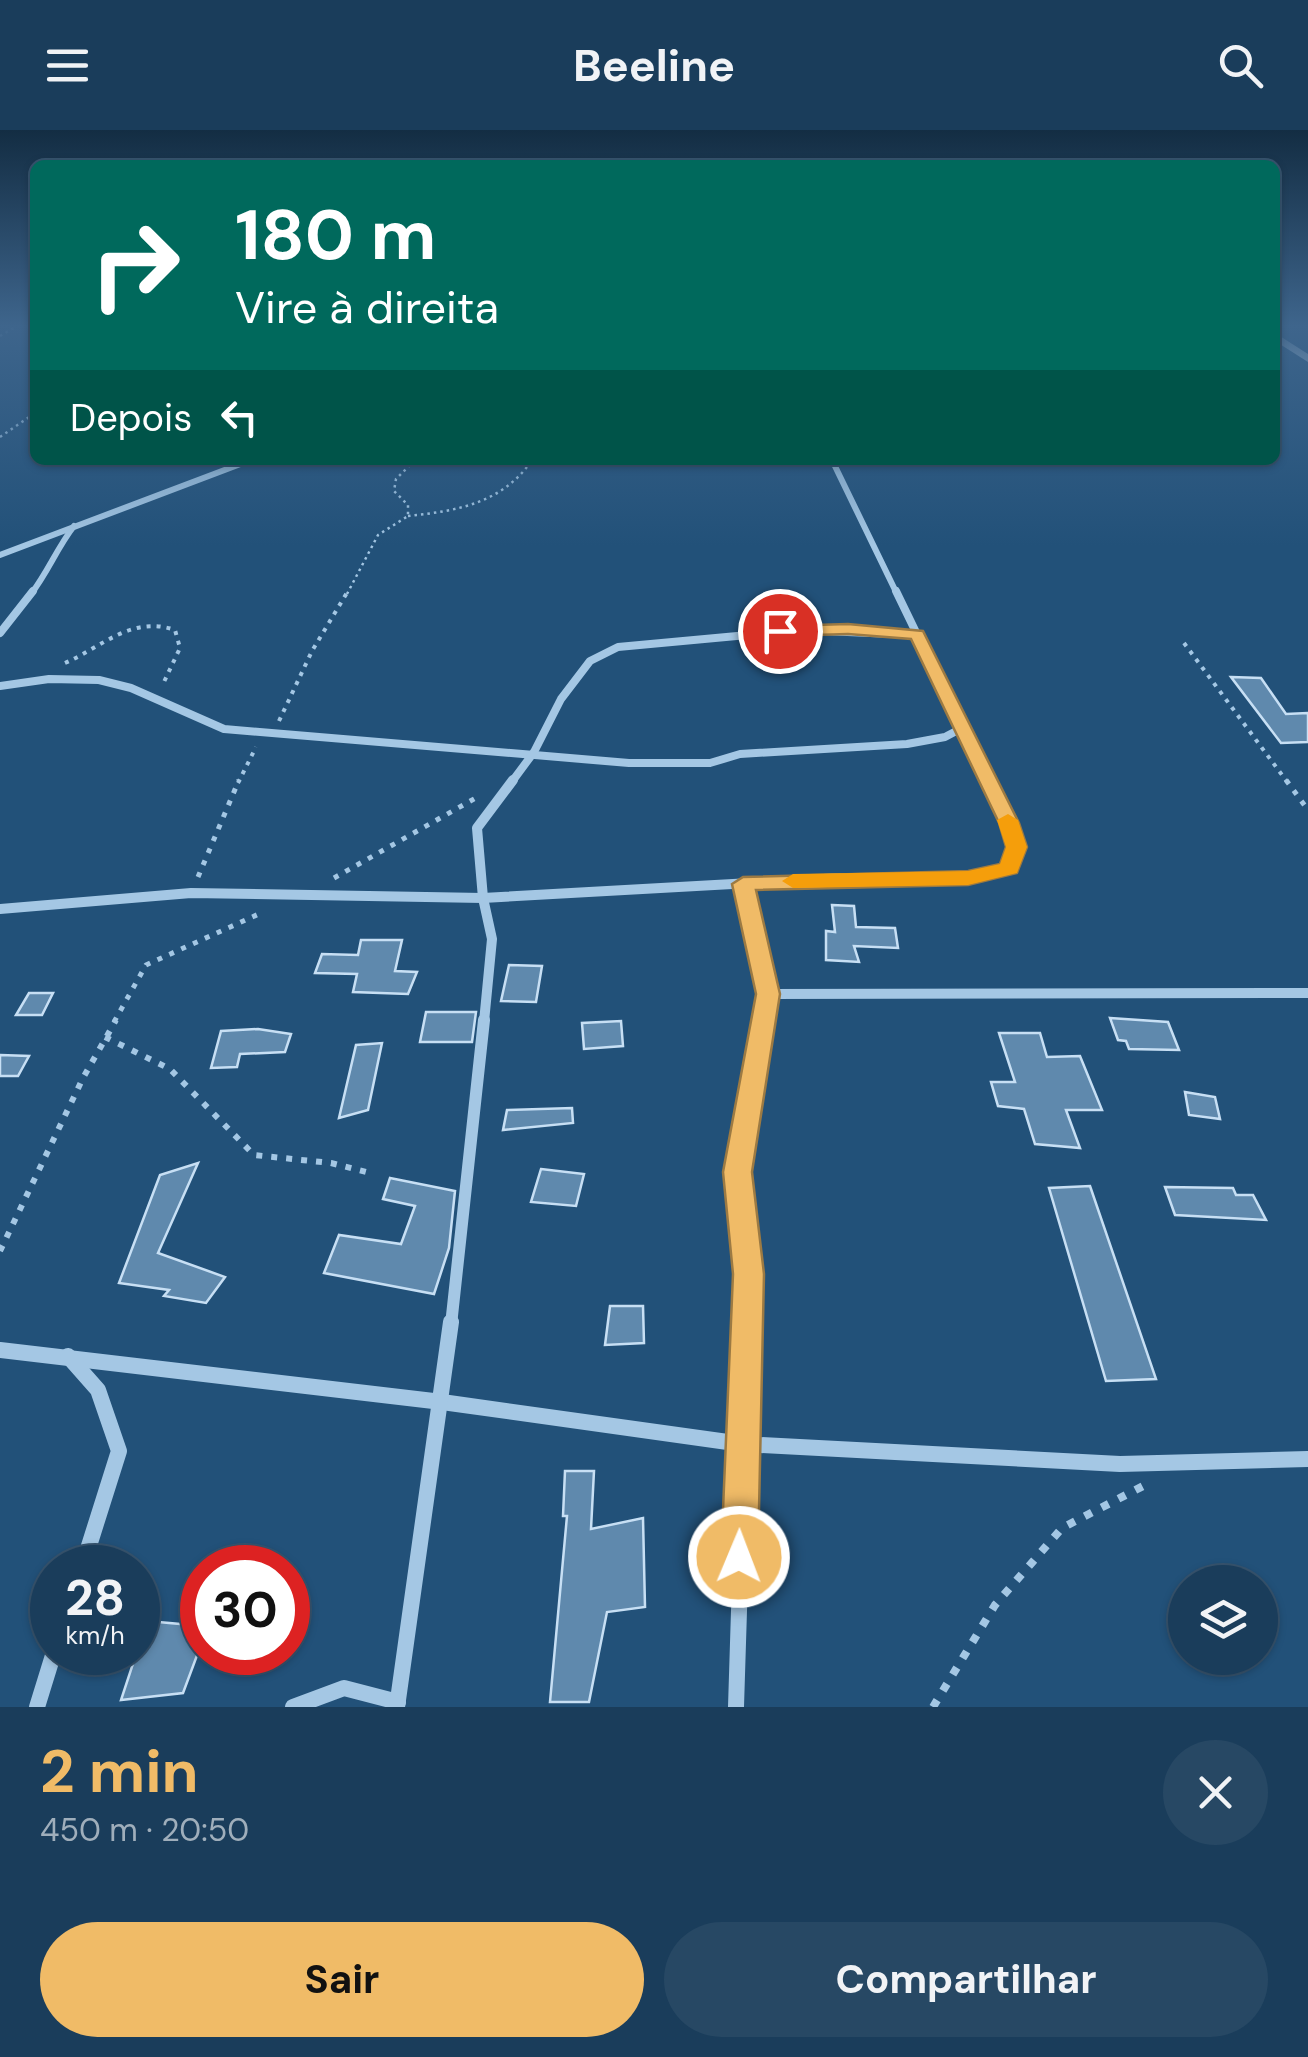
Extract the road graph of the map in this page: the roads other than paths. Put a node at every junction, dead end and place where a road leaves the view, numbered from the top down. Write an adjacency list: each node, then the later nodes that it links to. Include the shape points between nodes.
1 (238, 465): 3 (street)
2 (834, 465): 6 (street)
3 (74, 526): 4 (street); 5 (street)
4 (0, 556)
5 (0, 633)
6 (917, 635): 8 (street); 9 (street, via 801,630 618,648 590,661)
7 (0, 686): 9 (street, via 106,681 197,720 273,735)
8 (962, 728): 9 (street, via 906,744 740,754 710,763 629,763); 10 (street, via 1009,823 1016,847 1009,868 968,878)
9 (534, 752): 11 (street, via 477,828)
10 (743, 884): 11 (street); 14 (street)
11 (483, 898): 12 (street, via 191,893); 17 (street, via 492,939)
12 (0, 909)
13 (1308, 992): 14 (street)
14 (768, 994): 18 (street, via 738,1172 749,1274)
15 (0, 1350): 16 (street)
16 (68, 1356): 17 (street); 20 (street, via 98,1390 119,1451)
17 (442, 1402): 18 (street); 22 (street)
18 (742, 1444): 19 (street, via 1120,1464); 25 (street)
19 (1308, 1459)
20 (89, 1545)
21 (46, 1675): 23 (street)
22 (397, 1705): 24 (street, via 344,1688)
23 (36, 1707)
24 (292, 1707)
25 (736, 1707)

